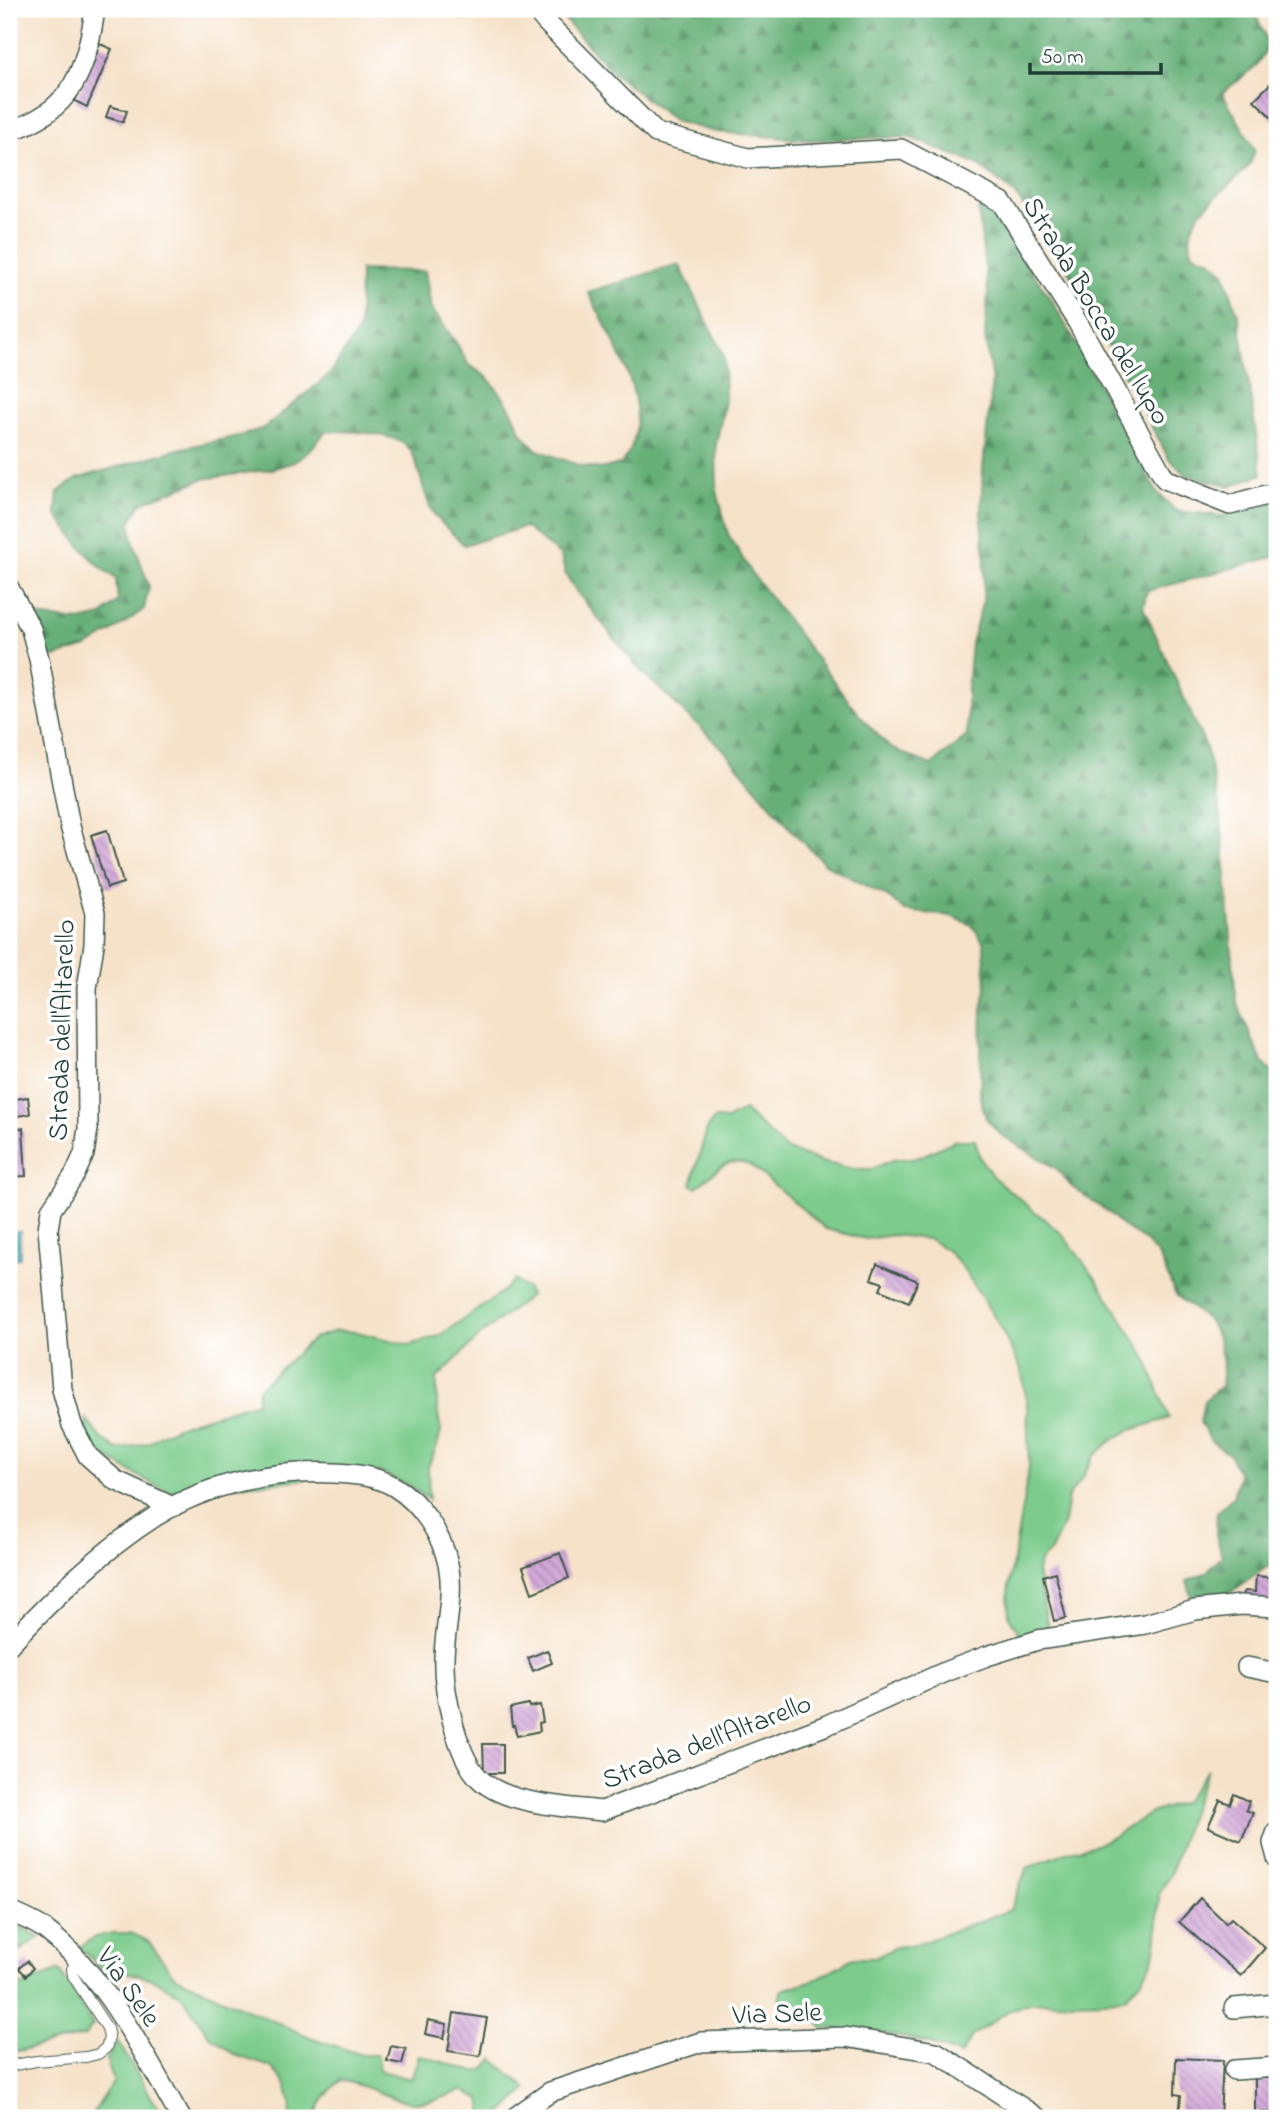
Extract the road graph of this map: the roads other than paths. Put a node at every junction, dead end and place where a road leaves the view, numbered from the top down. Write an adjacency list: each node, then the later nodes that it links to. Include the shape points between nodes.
1 (95, 9): 3 (street, via 77,81 54,108)
2 (535, 9): 4 (street, Strada Bocca del lupo, via 656,133 748,158 901,149 1002,202 1078,323 1165,479 1230,505)
3 (9, 131)
4 (1277, 492)
5 (9, 588): 6 (street, Strada dell'Altarello, via 31,629 39,659 70,827 95,913 87,988 88,1129 84,1154 51,1210 48,1229 62,1389 72,1426 88,1456 115,1480)
6 (173, 1507): 7 (street, Strada dell'Altarello, via 233,1483 278,1474 362,1475 395,1487 419,1508 439,1537 449,1565 444,1660 448,1702 474,1774 511,1796 602,1811 827,1725 957,1667 1038,1640 1145,1624 1195,1610 1241,1605); 8 (street, Strada dell'Altarello, via 102,1555)
7 (1277, 1608)
8 (9, 1645)
9 (1247, 1667): 10 (street)
10 (1277, 1673)
11 (1277, 1831): 12 (street, via 1273,1843)
12 (1277, 1858)
13 (9, 1911): 14 (street, Via Sele, via 45,1928)
14 (78, 1958): 17 (lane, via 73,1976 107,2028 106,2048 86,2057); 20 (street, Via Sele, via 110,1997)
15 (1277, 2004): 16 (street)
16 (1234, 2008)
17 (9, 2066)
18 (1277, 2067): 19 (street)
19 (1234, 2070)
20 (181, 2118)
21 (514, 2118): 22 (street, Via Sele, via 550,2092 701,2042 845,2037 936,2052)
22 (1038, 2118)

